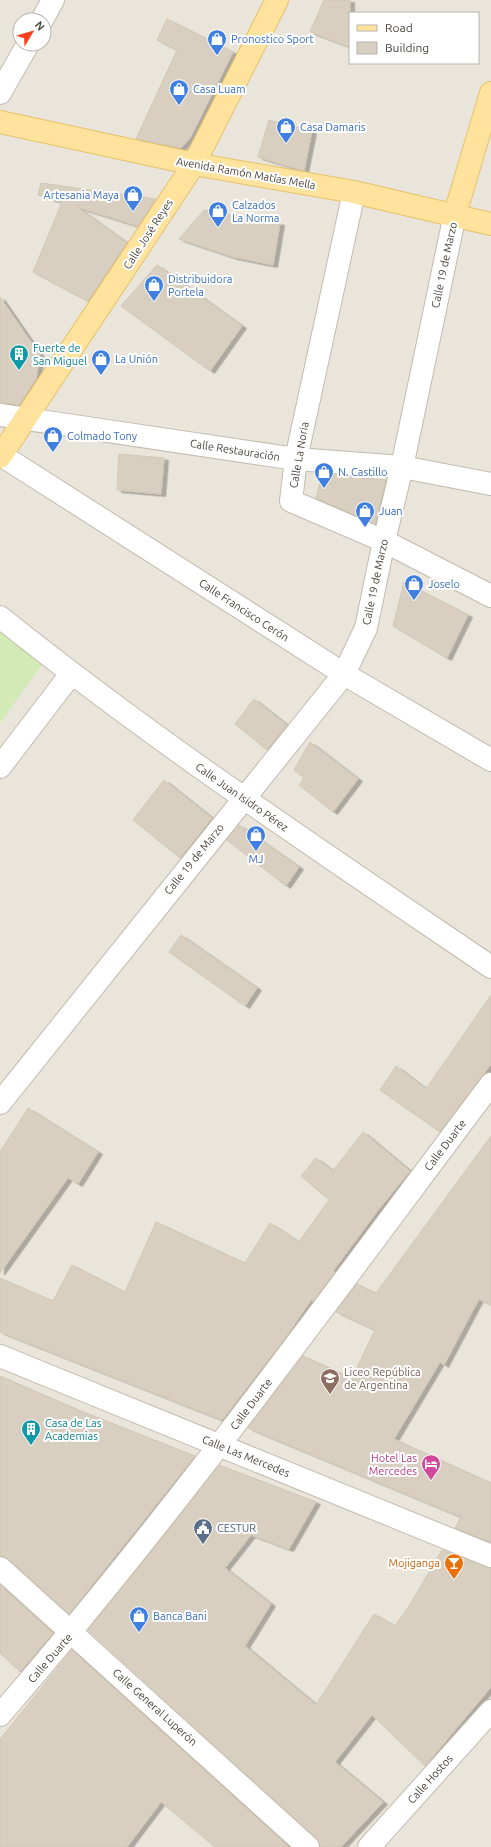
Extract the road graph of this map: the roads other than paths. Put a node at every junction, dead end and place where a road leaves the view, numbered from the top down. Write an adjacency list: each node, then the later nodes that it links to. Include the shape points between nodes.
1 (53, 0): 3 (street)
2 (277, 0): 8 (main road, Calle José Reyes)
3 (46, 12)
4 (23, 52): 6 (street)
5 (491, 92): 10 (main road, Calle 19 de Marzo)
6 (0, 93)
7 (0, 122): 8 (main road, Avenida Ramón Matías Mella)
8 (194, 164): 9 (main road, Avenida Ramón Matías Mella); 13 (main road, Calle José Reyes)
9 (354, 192): 10 (main road, Avenida Ramón Matías Mella); 15 (street, Calle La Noria)
10 (455, 214): 11 (main road, Avenida Ramón Matías Mella); 16 (street, Calle 19 de Marzo)
11 (491, 224)
12 (0, 415): 13 (street)
13 (26, 418): 14 (main road, Calle José Reyes); 15 (street, Calle Restauración)
14 (1, 456): 22 (street, Calle Francisco Cerón)
15 (296, 459): 16 (street, Calle Restauración); 18 (street, Calle La Noria, via 291,501)
16 (402, 467): 17 (street, Calle Restauración); 18 (street, Calle 19 de Marzo)
17 (491, 484)
18 (384, 540): 19 (street, Calle La Noria); 22 (street, Calle 19 de Marzo, via 366,628)
19 (491, 596)
20 (0, 617): 21 (street, Calle Juan Isidro Pérez)
21 (71, 674): 24 (street); 25 (street, Calle Juan Isidro Pérez)
22 (344, 674): 23 (street, Calle Francisco Cerón); 25 (street, Calle 19 de Marzo)
23 (491, 760)
24 (0, 767)
25 (243, 798): 26 (street, Calle Juan Isidro Pérez); 27 (street, Calle 19 de Marzo)
26 (491, 967)
27 (8, 1076): 29 (street, Calle 19 de Marzo)
28 (491, 1084): 31 (street, Calle Duarte)
29 (0, 1102)
30 (0, 1356): 31 (street, Calle Las Mercedes)
31 (220, 1446): 32 (street, Calle Las Mercedes); 34 (street, Calle Duarte)
32 (491, 1556)
33 (0, 1568): 34 (street, Calle General Luperón)
34 (72, 1632): 36 (street, Calle Duarte); 37 (street, Calle General Luperón)
35 (491, 1711): 38 (street, Calle Hostos)
36 (0, 1716)
37 (308, 1847)
38 (369, 1847)

